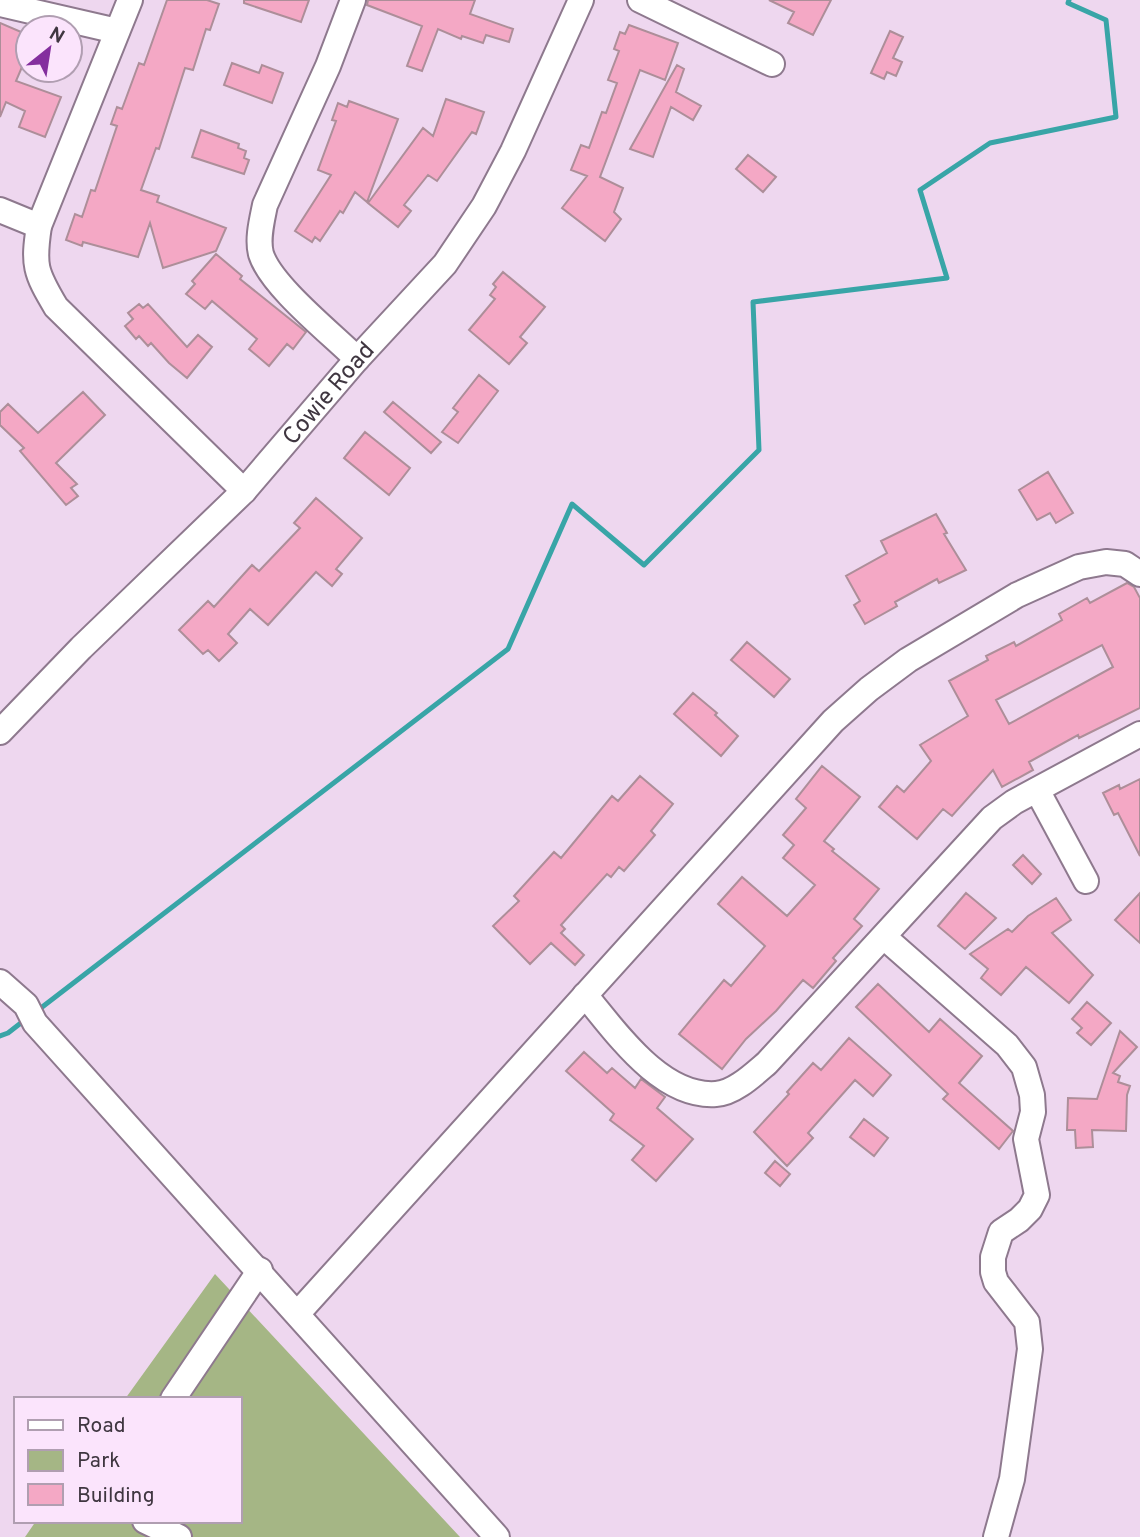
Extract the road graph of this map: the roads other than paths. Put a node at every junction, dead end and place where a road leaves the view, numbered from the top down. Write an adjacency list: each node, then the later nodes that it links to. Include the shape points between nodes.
1 (130, 0): 6 (street)
2 (353, 0): 10 (street, via 265,205 260,229 261,254 277,281)
3 (581, 0): 10 (street, Cowie Road, via 484,206 445,264)
4 (640, 0): 7 (street)
5 (0, 4): 6 (street)
6 (117, 31): 9 (street)
7 (772, 64)
8 (0, 210): 9 (street)
9 (39, 226): 11 (street, via 34,258 40,280 56,307)
10 (357, 359): 11 (street, Cowie Road)
11 (244, 491): 13 (street, Cowie Road)
12 (1140, 574): 19 (street, via 1125,564 1080,566 1017,595 869,688 833,721)
13 (0, 732)
14 (1140, 734): 15 (street)
15 (1037, 790): 16 (street); 17 (street, via 992,818)
16 (1086, 881)
17 (884, 937): 19 (street, via 767,1063 744,1082 717,1094 689,1090 664,1079 635,1056); 26 (street, via 1007,1045 1024,1067 1032,1095 1026,1139 1037,1195 1030,1209 1001,1233 993,1257 996,1282 1027,1322 1031,1349 1012,1479)
18 (0, 982): 20 (street)
19 (585, 995): 21 (street)
20 (260, 1270): 21 (street); 22 (street)
21 (298, 1312): 25 (street)
22 (174, 1397)
23 (149, 1523): 24 (street)
24 (179, 1537)
25 (497, 1537)
26 (996, 1537)

